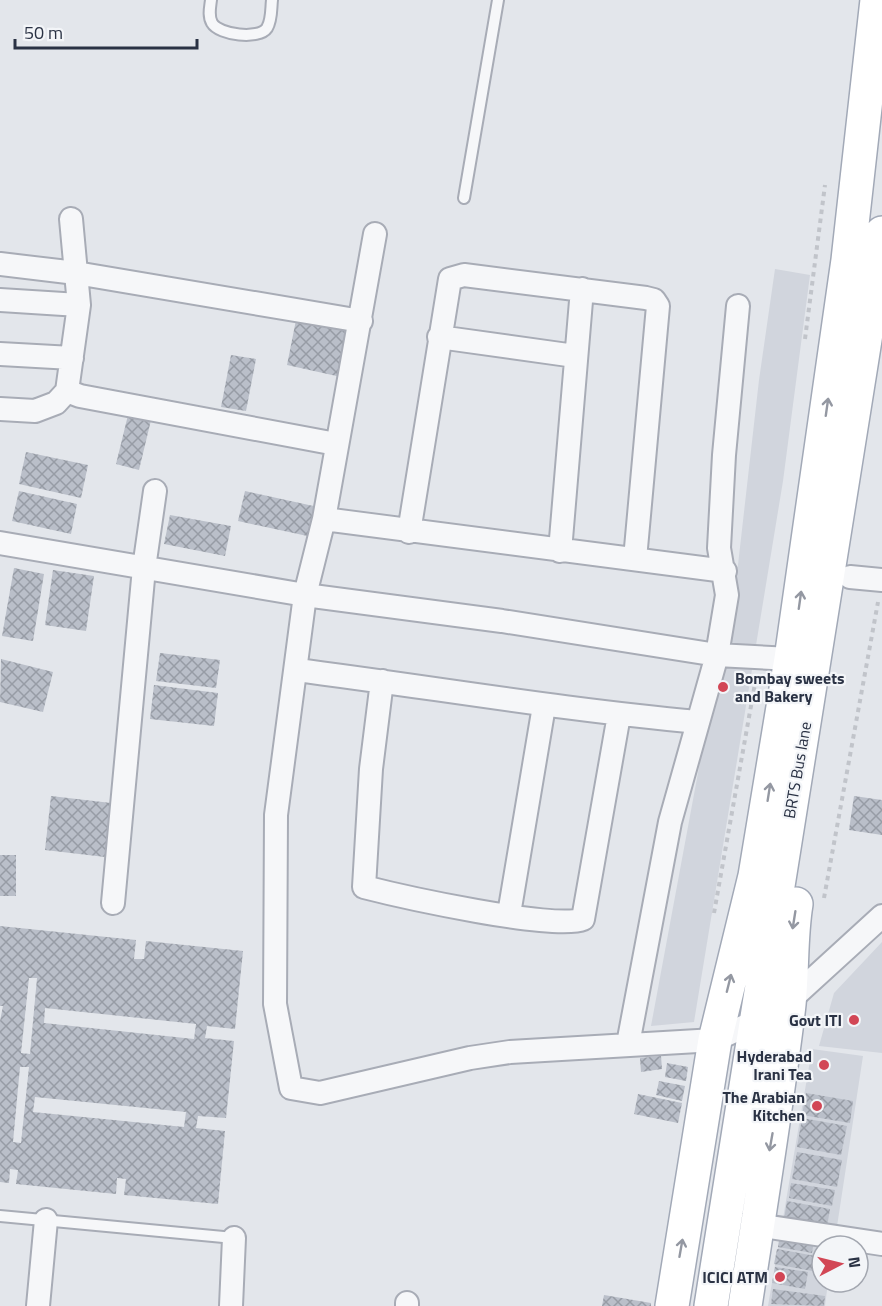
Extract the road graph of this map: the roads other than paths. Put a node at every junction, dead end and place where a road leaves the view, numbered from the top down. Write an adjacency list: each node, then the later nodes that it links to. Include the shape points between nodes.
1 (211, 0): 2 (lane, via 209,14 219,30 258,34 270,22)
2 (272, 0)
3 (498, 0): 5 (lane)
4 (878, 0): 35 (main road, one-way to 4, via 848,260)
5 (464, 198)
6 (71, 219): 10 (street)
7 (375, 234): 15 (street)
8 (882, 234): 45 (main road, BRTS Bus lane)
9 (0, 264): 10 (street)
10 (76, 273): 13 (street); 15 (street)
11 (582, 290): 16 (street, via 456,276 447,286); 18 (street); 29 (street, via 646,298 658,306)
12 (0, 300): 13 (street)
13 (79, 305): 19 (street)
14 (738, 306): 31 (street, via 719,548)
15 (361, 321): 23 (street)
16 (439, 336): 18 (street); 26 (street)
17 (0, 354): 19 (street)
18 (575, 356): 28 (street)
19 (72, 358): 21 (street)
20 (882, 386): 32 (main road)
21 (67, 391): 22 (street, via 56,403 41,409); 23 (street)
22 (0, 409)
23 (336, 444): 25 (street)
24 (155, 491): 30 (street)
25 (324, 519): 26 (street); 33 (street)
26 (409, 532): 28 (street)
27 (0, 543): 30 (street)
28 (560, 551): 29 (street)
29 (635, 560): 31 (street)
30 (144, 568): 33 (street); 41 (street)
31 (725, 571): 34 (street, via 727,595)
32 (866, 579): 44 (main road, one-way to 44, via 791,938)
33 (305, 595): 34 (street); 36 (street)
34 (717, 655): 35 (street); 40 (street)
35 (791, 659): 46 (main road, one-way to 35, via 755,876)
36 (296, 670): 37 (street); 47 (street, via 276,814 275,1004 291,1088 320,1093 480,1057)
37 (382, 681): 38 (street); 42 (street, via 371,769 364,887 418,901)
38 (544, 706): 39 (street); 42 (street)
39 (619, 715): 40 (street); 42 (street, via 586,913 577,921)
40 (698, 722): 47 (street, via 670,822)
41 (113, 903)
42 (508, 914)
43 (882, 916): 44 (street)
44 (789, 1001): 45 (street); 50 (main road, one-way to 50)
45 (756, 1021): 46 (street); 56 (main road, BRTS Bus lane)
46 (715, 1040): 47 (street); 55 (main road, one-way to 46)
47 (628, 1044)
48 (0, 1216): 49 (lane)
49 (46, 1220): 51 (lane); 53 (street)
50 (757, 1225): 52 (street); 57 (main road)
51 (234, 1238): 54 (street)
52 (882, 1244)
53 (38, 1306)
54 (231, 1306)
55 (672, 1306)
56 (711, 1306)
57 (745, 1306)

